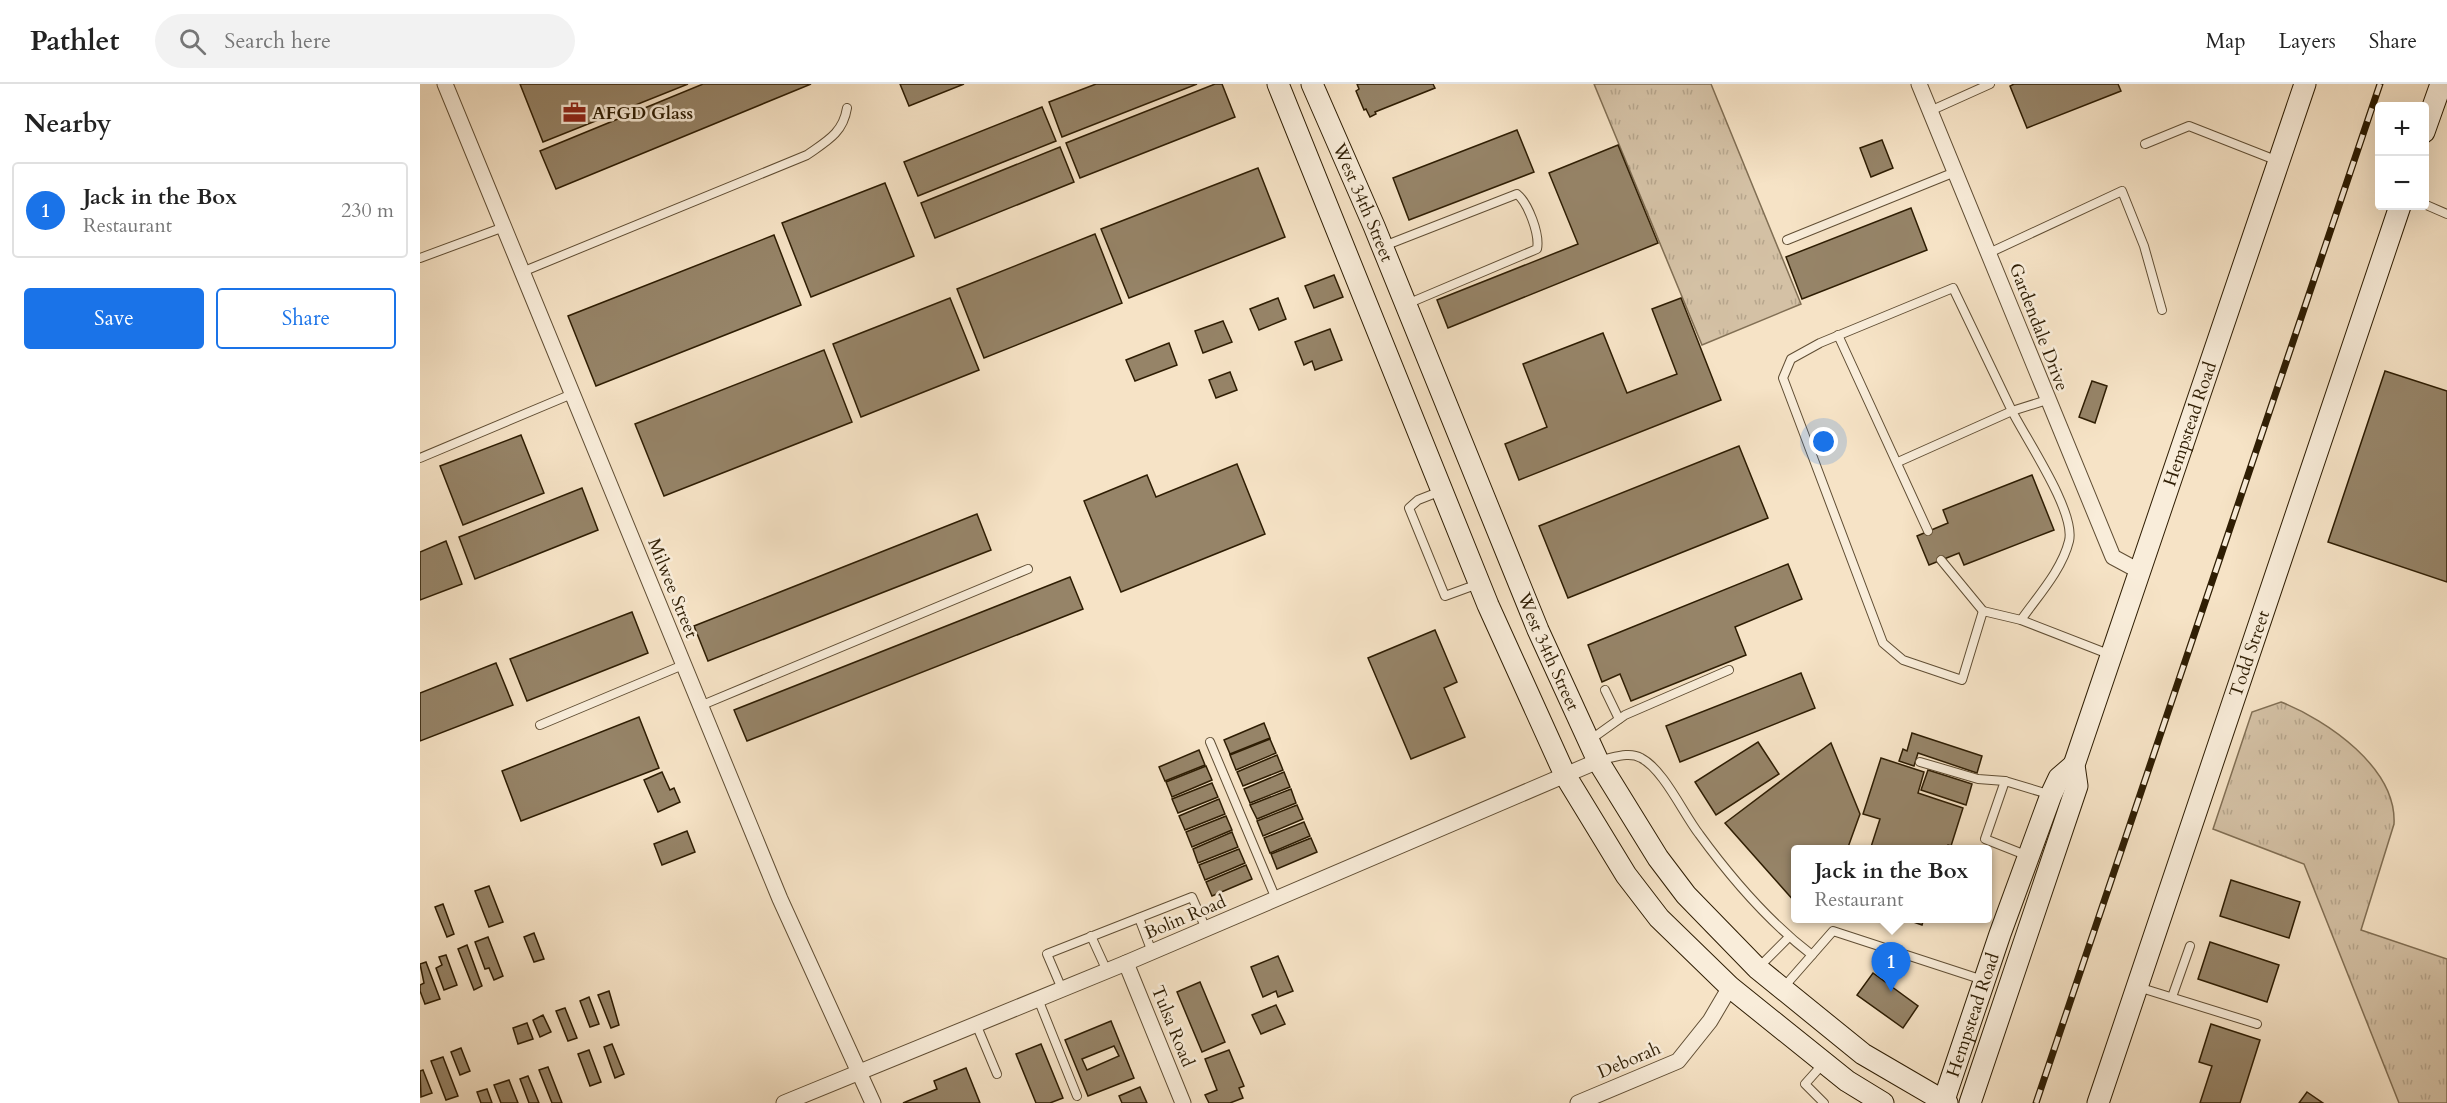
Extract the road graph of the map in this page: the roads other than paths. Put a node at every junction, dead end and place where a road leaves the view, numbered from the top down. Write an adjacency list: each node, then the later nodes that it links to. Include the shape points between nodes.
1 (445, 84): 18 (street, Milwee Street)
2 (1278, 84): 33 (main road, West 34th Street)
3 (1312, 84): 20 (main road, West 34th Street)
4 (1919, 84): 10 (street, Gardendale Drive)
5 (1990, 84): 10 (lane)
6 (2306, 84): 13 (main road, Hempstead Road)
7 (2441, 84): 8 (main road); 11 (main road)
8 (2447, 86)
9 (847, 108): 23 (lane, via 844,123 829,141 807,155)
10 (1930, 111): 14 (street, Gardendale Drive)
11 (2429, 118)
12 (2145, 144): 13 (lane, via 2189,126)
13 (2279, 162): 37 (main road, Hempstead Road)
14 (1956, 172): 19 (lane); 21 (street, Gardendale Drive)
15 (2429, 206): 17 (lane)
16 (2399, 210): 70 (main road, Todd Street)
17 (2447, 214)
18 (504, 227): 22 (lane); 23 (street, Milwee Street)
19 (1787, 240)
20 (1382, 247): 24 (main road, West 34th Street); 24 (lane, via 1517,194 1523,199 1539,241 1537,249)
21 (1989, 253): 25 (lane, via 2122,191); 28 (street, Gardendale Drive)
22 (420, 258)
23 (522, 272): 27 (street, Milwee Street)
24 (1405, 305): 32 (main road, West 34th Street)
25 (2163, 310)
26 (1838, 335): 29 (lane, via 1953,288); 31 (lane); 39 (lane, via 1791,359 1783,378 1883,643 1903,660 1962,680)
27 (572, 394): 30 (lane); 42 (street, Milwee Street)
28 (2047, 400): 29 (lane); 37 (street, Gardendale Drive, via 2113,557)
29 (2012, 411): 31 (lane); 40 (lane, via 2045,466 2067,517 2070,540)
30 (420, 458)
31 (1898, 462): 34 (lane)
32 (1482, 496): 33 (main road); 48 (main road, West 34th Street)
33 (1446, 499): 38 (main road, West 34th Street); 38 (lane, via 1418,500 1408,508 1445,596)
34 (1928, 531)
35 (1941, 560): 39 (lane)
36 (1028, 569): 45 (lane)
37 (2139, 571): 41 (main road, Hempstead Road)
38 (1480, 584): 53 (main road, West 34th Street)
39 (1983, 611): 40 (lane)
40 (2021, 620): 41 (lane)
41 (2112, 655): 52 (main road, Hempstead Road)
42 (683, 665): 45 (street, Milwee Street); 47 (lane)
43 (1729, 670): 46 (lane)
44 (1605, 690): 46 (lane)
45 (700, 706): 78 (street, Milwee Street, via 780,900)
46 (1619, 719): 48 (lane)
47 (540, 725)
48 (1589, 741): 50 (main road, West 34th Street)
49 (1210, 742): 57 (lane)
50 (1598, 761): 53 (street, Bolin Road); 61 (lane, via 1638,756 1651,764 1700,836); 66 (main road, West 34th Street, via 1658,858 1686,895)
51 (1920, 762): 54 (lane)
52 (2074, 765): 55 (main road, Hempstead Road, via 2059,778); 88 (main road, Hempstead Road, via 2077,786)
53 (1564, 775): 57 (street, Bolin Road); 69 (main road, West 34th Street, via 1626,874 1659,918)
54 (2005, 781): 55 (lane); 56 (lane, via 1985,839)
55 (2051, 795): 56 (main road, Hempstead Road)
56 (2029, 856): 68 (main road, Hempstead Road)
57 (1276, 898): 59 (street, Bolin Road)
58 (1139, 918): 59 (lane, via 1192,897); 60 (lane); 63 (lane)
59 (1206, 929): 63 (street, Bolin Road)
60 (1091, 936): 67 (lane); 71 (lane, via 1047,954)
61 (1789, 937): 64 (lane); 66 (lane)
62 (2190, 946): 73 (lane)
63 (1152, 952): 65 (street, Bolin Road)
64 (1812, 955): 68 (lane, via 1833,930); 72 (lane)
65 (1126, 963): 67 (street, Bolin Road); 85 (street, Tulsa Road)
66 (1757, 968): 72 (main road, West 34th Street)
67 (1107, 971): 71 (street, Bolin Road)
68 (1984, 981): 82 (main road, Hempstead Road)
69 (1730, 987): 77 (main road, West 34th Street); 86 (street, Deborah, via 1710,1021 1678,1061)
70 (2137, 987): 73 (lane); 89 (main road, Todd Street)
71 (1062, 989): 74 (street, Bolin Road)
72 (1783, 989): 82 (main road, West 34th Street, via 1863,1054)
73 (2172, 997): 76 (lane)
74 (1038, 999): 75 (street, Bolin Road); 80 (lane)
75 (976, 1024): 78 (street, Bolin Road); 79 (lane)
76 (2257, 1024)
77 (1824, 1062): 81 (main road, West 34th Street); 87 (lane, via 1805,1084)
78 (860, 1071): 83 (street, Bolin Road); 84 (street, Milwee Street)
79 (997, 1074)
80 (1077, 1096)
81 (1877, 1102)
82 (1945, 1102)
83 (784, 1103)
84 (873, 1103)
85 (1183, 1103)
86 (1578, 1103)
87 (1824, 1103)
88 (1970, 1103)
89 (2098, 1103)

